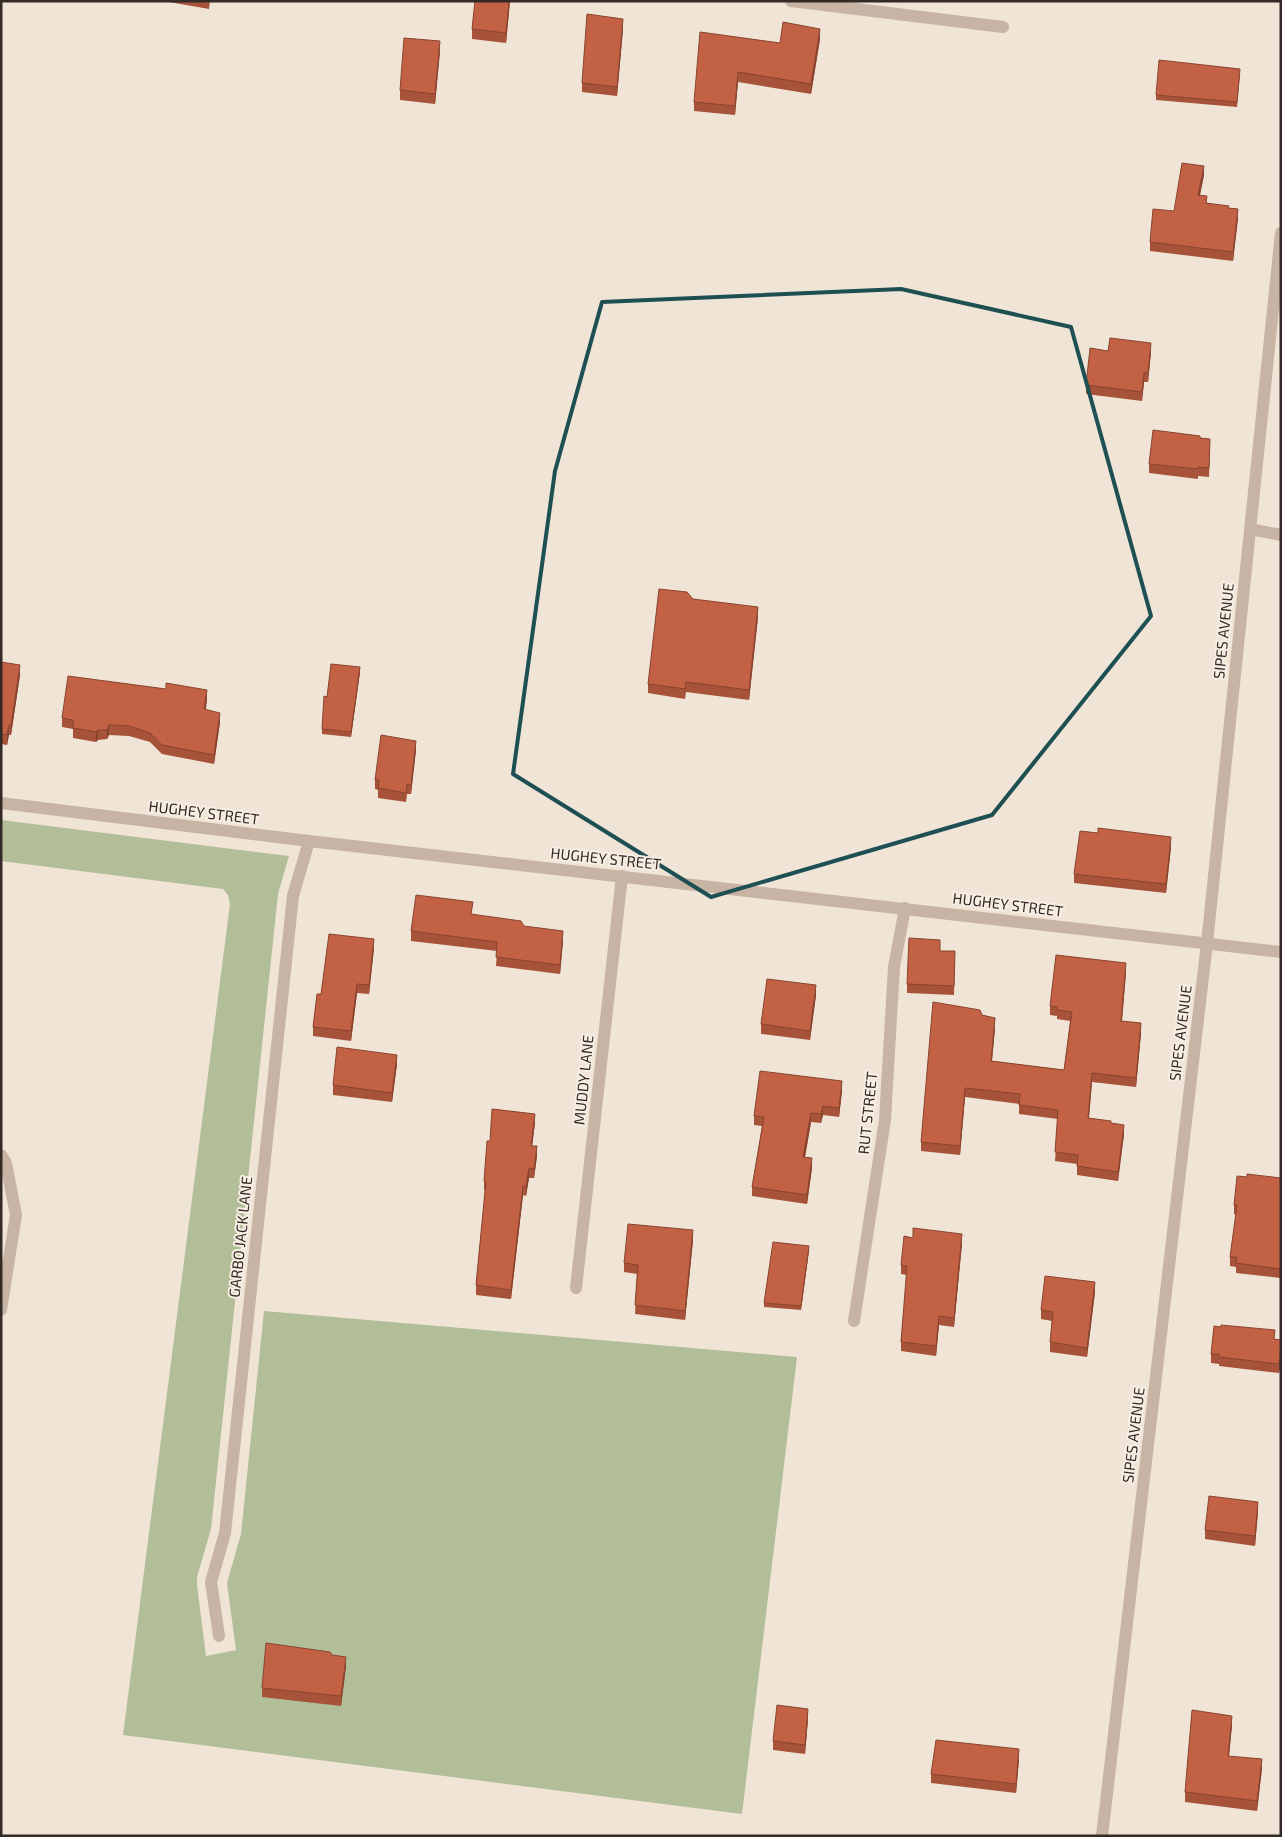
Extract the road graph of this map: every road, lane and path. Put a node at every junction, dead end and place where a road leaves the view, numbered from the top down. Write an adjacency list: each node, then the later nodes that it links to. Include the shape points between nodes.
1 (792, 1): 2 (street)
2 (1002, 27)
3 (1281, 233): 4 (street, SIPES AVENUE)
4 (1250, 530): 5 (street); 10 (street, SIPES AVENUE)
5 (1281, 535)
6 (1, 803): 7 (street, HUGHEY STREET)
7 (309, 841): 8 (street, HUGHEY STREET); 16 (street, GARBO JACK LANE, via 293,896 225,1532 212,1582)
8 (622, 876): 9 (street, HUGHEY STREET); 13 (street, MUDDY LANE)
9 (905, 908): 10 (street, HUGHEY STREET); 15 (street, RUT STREET, via 894,966 885,1120)
10 (1207, 943): 11 (street, HUGHEY STREET); 17 (street, SIPES AVENUE)
11 (1281, 952)
12 (1, 1155): 14 (street, via 6,1163 16,1215)
13 (576, 1288)
14 (1, 1310)
15 (854, 1321)
16 (219, 1636)
17 (1102, 1836)

